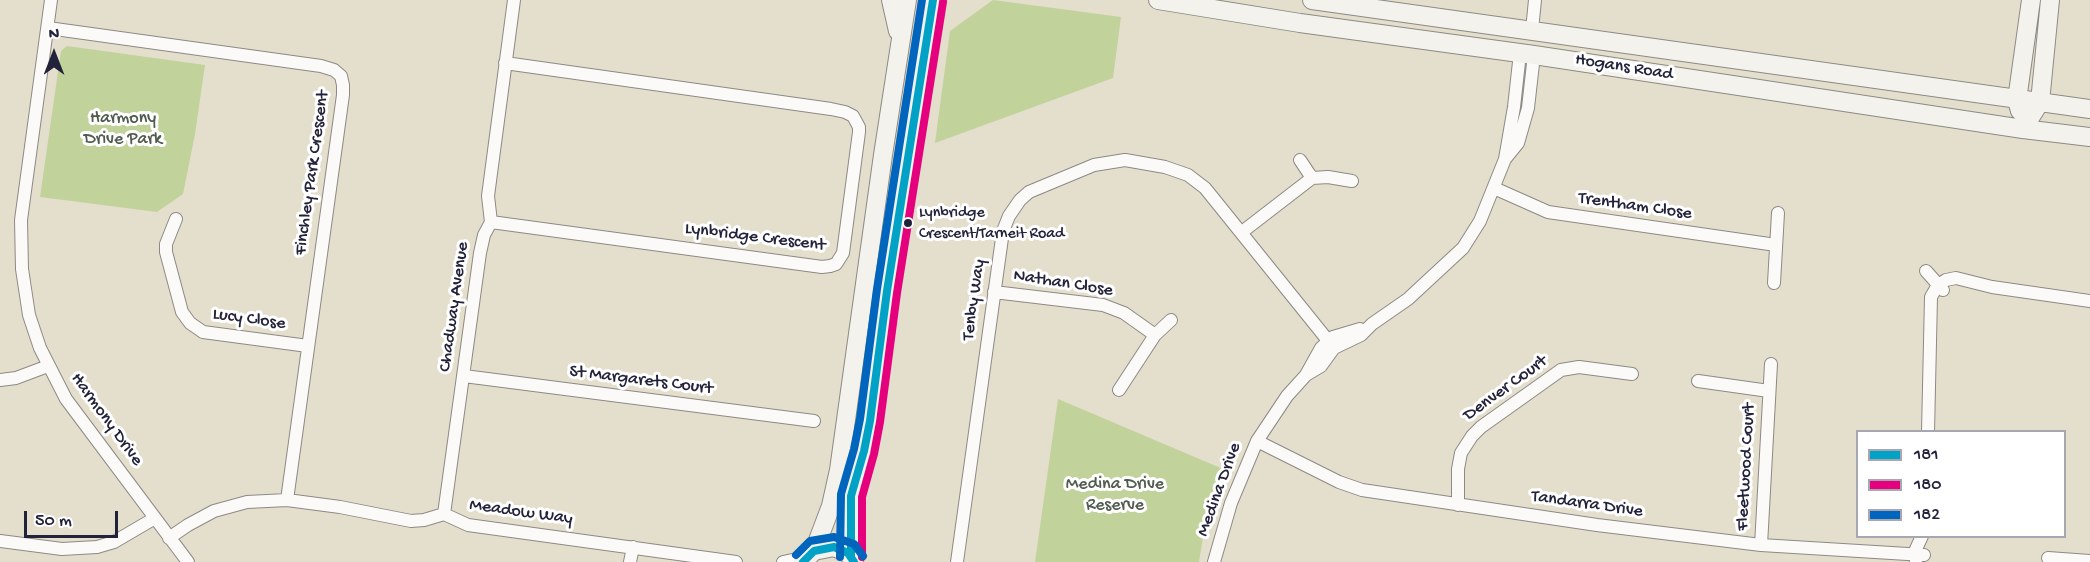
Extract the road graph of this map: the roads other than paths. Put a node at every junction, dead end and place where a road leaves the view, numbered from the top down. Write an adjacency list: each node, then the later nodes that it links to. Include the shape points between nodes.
1 (51, 0): 11 (street, Harmony Drive)
2 (514, 0): 15 (street, Chadway Avenue)
3 (891, 0): 13 (street)
4 (907, 0): 13 (street)
5 (1158, 0): 14 (street, Hogans Road)
6 (1312, 0): 12 (street, Hogans Road)
7 (1535, 0): 12 (street)
8 (935, 2): 63 (street, via 887,291 870,421 851,496)
9 (2031, 2): 10 (street); 16 (street)
10 (2050, 3): 17 (street)
11 (48, 28): 38 (street, Finchley Park Crescent, via 321,66 338,72 343,95); 40 (street, Harmony Drive, via 23,205 21,254 29,315)
12 (1532, 30): 14 (street); 16 (street, Hogans Road)
13 (900, 39): 60 (street, via 838,470 831,506)
14 (1527, 54): 19 (street, Hogans Road); 24 (street, Medina Drive, via 1528,108 1518,143 1505,159)
15 (506, 63): 27 (street, Chadway Avenue, via 488,196); 27 (street, Lynbridge Crescent, via 831,109 852,116 859,132 843,253 830,266)
16 (2018, 100): 17 (street, Hogans Road); 19 (street)
17 (2040, 102): 18 (street, Hogans Road); 19 (street)
18 (2090, 109)
19 (2024, 129): 20 (street, Hogans Road)
20 (2090, 137)
21 (1300, 160): 22 (street)
22 (1312, 178): 23 (street); 28 (street)
23 (1352, 181)
24 (1494, 188): 29 (street, Trentham Close, via 1548,212); 37 (street, Medina Drive, via 1463,248 1408,299 1361,335)
25 (1778, 213): 29 (street)
26 (176, 219): 38 (street, Lucy Close, via 166,252 179,303 190,323 203,332)
27 (492, 222): 42 (street, Chadway Avenue, via 482,243)
28 (1242, 232): 33 (street, Tenby Way, via 1188,175 1165,166 1125,160 1094,165 1043,185 1020,200 1003,231); 37 (street, Tenby Way)
29 (1776, 244): 31 (street)
30 (1926, 271): 32 (street)
31 (1774, 283)
32 (1941, 288): 34 (street, via 1946,280 1956,278); 48 (street, via 1931,297)
33 (994, 292): 36 (street, Nathan Close, via 1103,305 1124,313); 69 (street, Tenby Way)
34 (2090, 301)
35 (1171, 320): 36 (street)
36 (1155, 335): 45 (street)
37 (1331, 344): 49 (street, Medina Drive, via 1321,366 1306,375 1287,396)
38 (308, 346): 50 (street, Finchley Park Crescent)
39 (1770, 364): 46 (street, Fleetwood Court)
40 (48, 366): 44 (street); 53 (street, Harmony Drive, via 66,399)
41 (1632, 374): 51 (street, Denver Court, via 1579,368 1561,370 1481,427 1461,453)
42 (464, 376): 47 (street, St Margarets Court); 52 (street, Chadway Avenue)
43 (1696, 379): 46 (street, Fleetwood Court)
44 (0, 380)
45 (1119, 390)
46 (1769, 391): 58 (street, Fleetwood Court)
47 (814, 422)
48 (1928, 430)
49 (1257, 441): 51 (street, Tandarra Drive, via 1362,490); 70 (street, Medina Drive, via 1231,503)
50 (287, 500): 52 (street, Meadow Way, via 411,521); 54 (street, Meadow Way, via 247,502 214,511)
51 (1458, 505): 58 (street, Tandarra Drive)
52 (444, 514): 59 (street, Meadow Way, via 468,525)
53 (155, 518): 54 (street, Harmony Drive); 57 (street, via 114,542 89,548 62,549)
54 (170, 538): 65 (street, Harmony Drive)
55 (1922, 538): 61 (street)
56 (1928, 538): 61 (street)
57 (0, 541)
58 (1761, 545): 61 (street, Tandarra Drive)
59 (633, 547): 66 (street); 67 (street, Meadow Way)
60 (808, 557): 63 (street, via 834,547); 68 (street)
61 (1920, 558)
62 (2048, 558): 64 (street)
63 (852, 560)
64 (2090, 561)
65 (188, 562)
66 (630, 562)
67 (736, 562)
68 (783, 562)
69 (957, 562)
70 (1214, 562)

